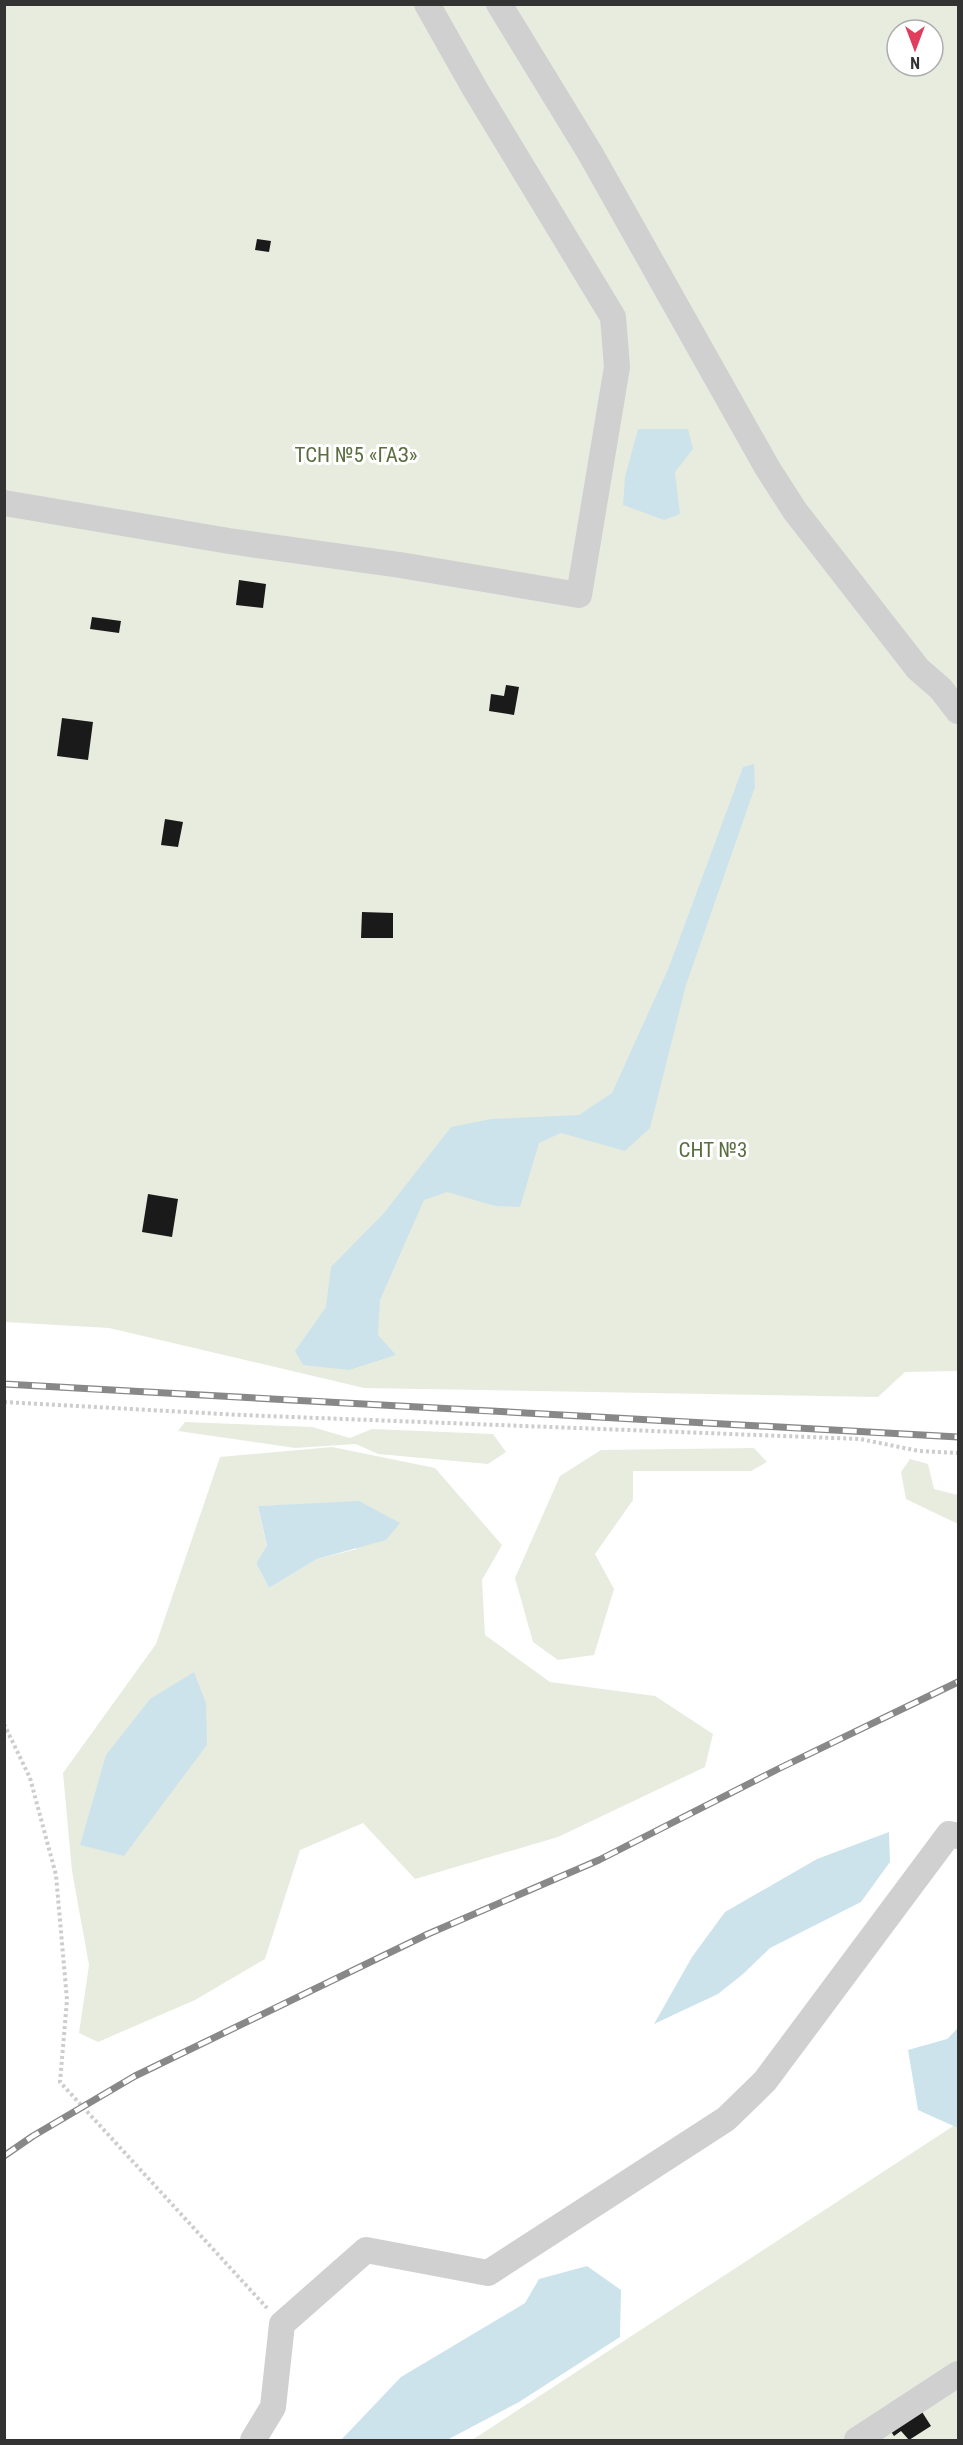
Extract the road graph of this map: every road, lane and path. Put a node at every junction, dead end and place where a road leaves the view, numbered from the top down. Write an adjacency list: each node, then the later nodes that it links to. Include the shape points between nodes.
1 (427, 4): 3 (lane, via 613,316 617,367 579,595)
2 (499, 4): 4 (lane, via 590,153 795,511 918,669)
3 (4, 503)
4 (958, 711)
5 (4, 1402): 6 (path, via 860,1439 919,1451)
6 (958, 1453)
7 (4, 1724): 9 (path, via 30,1778 56,1875 67,2000 60,2082)
8 (958, 1836): 9 (lane, via 950,1834 765,2081 726,2119 488,2272 366,2250)
9 (282, 2324): 11 (lane, via 273,2407)
10 (958, 2374): 12 (lane)
11 (254, 2440)
12 (857, 2440)

